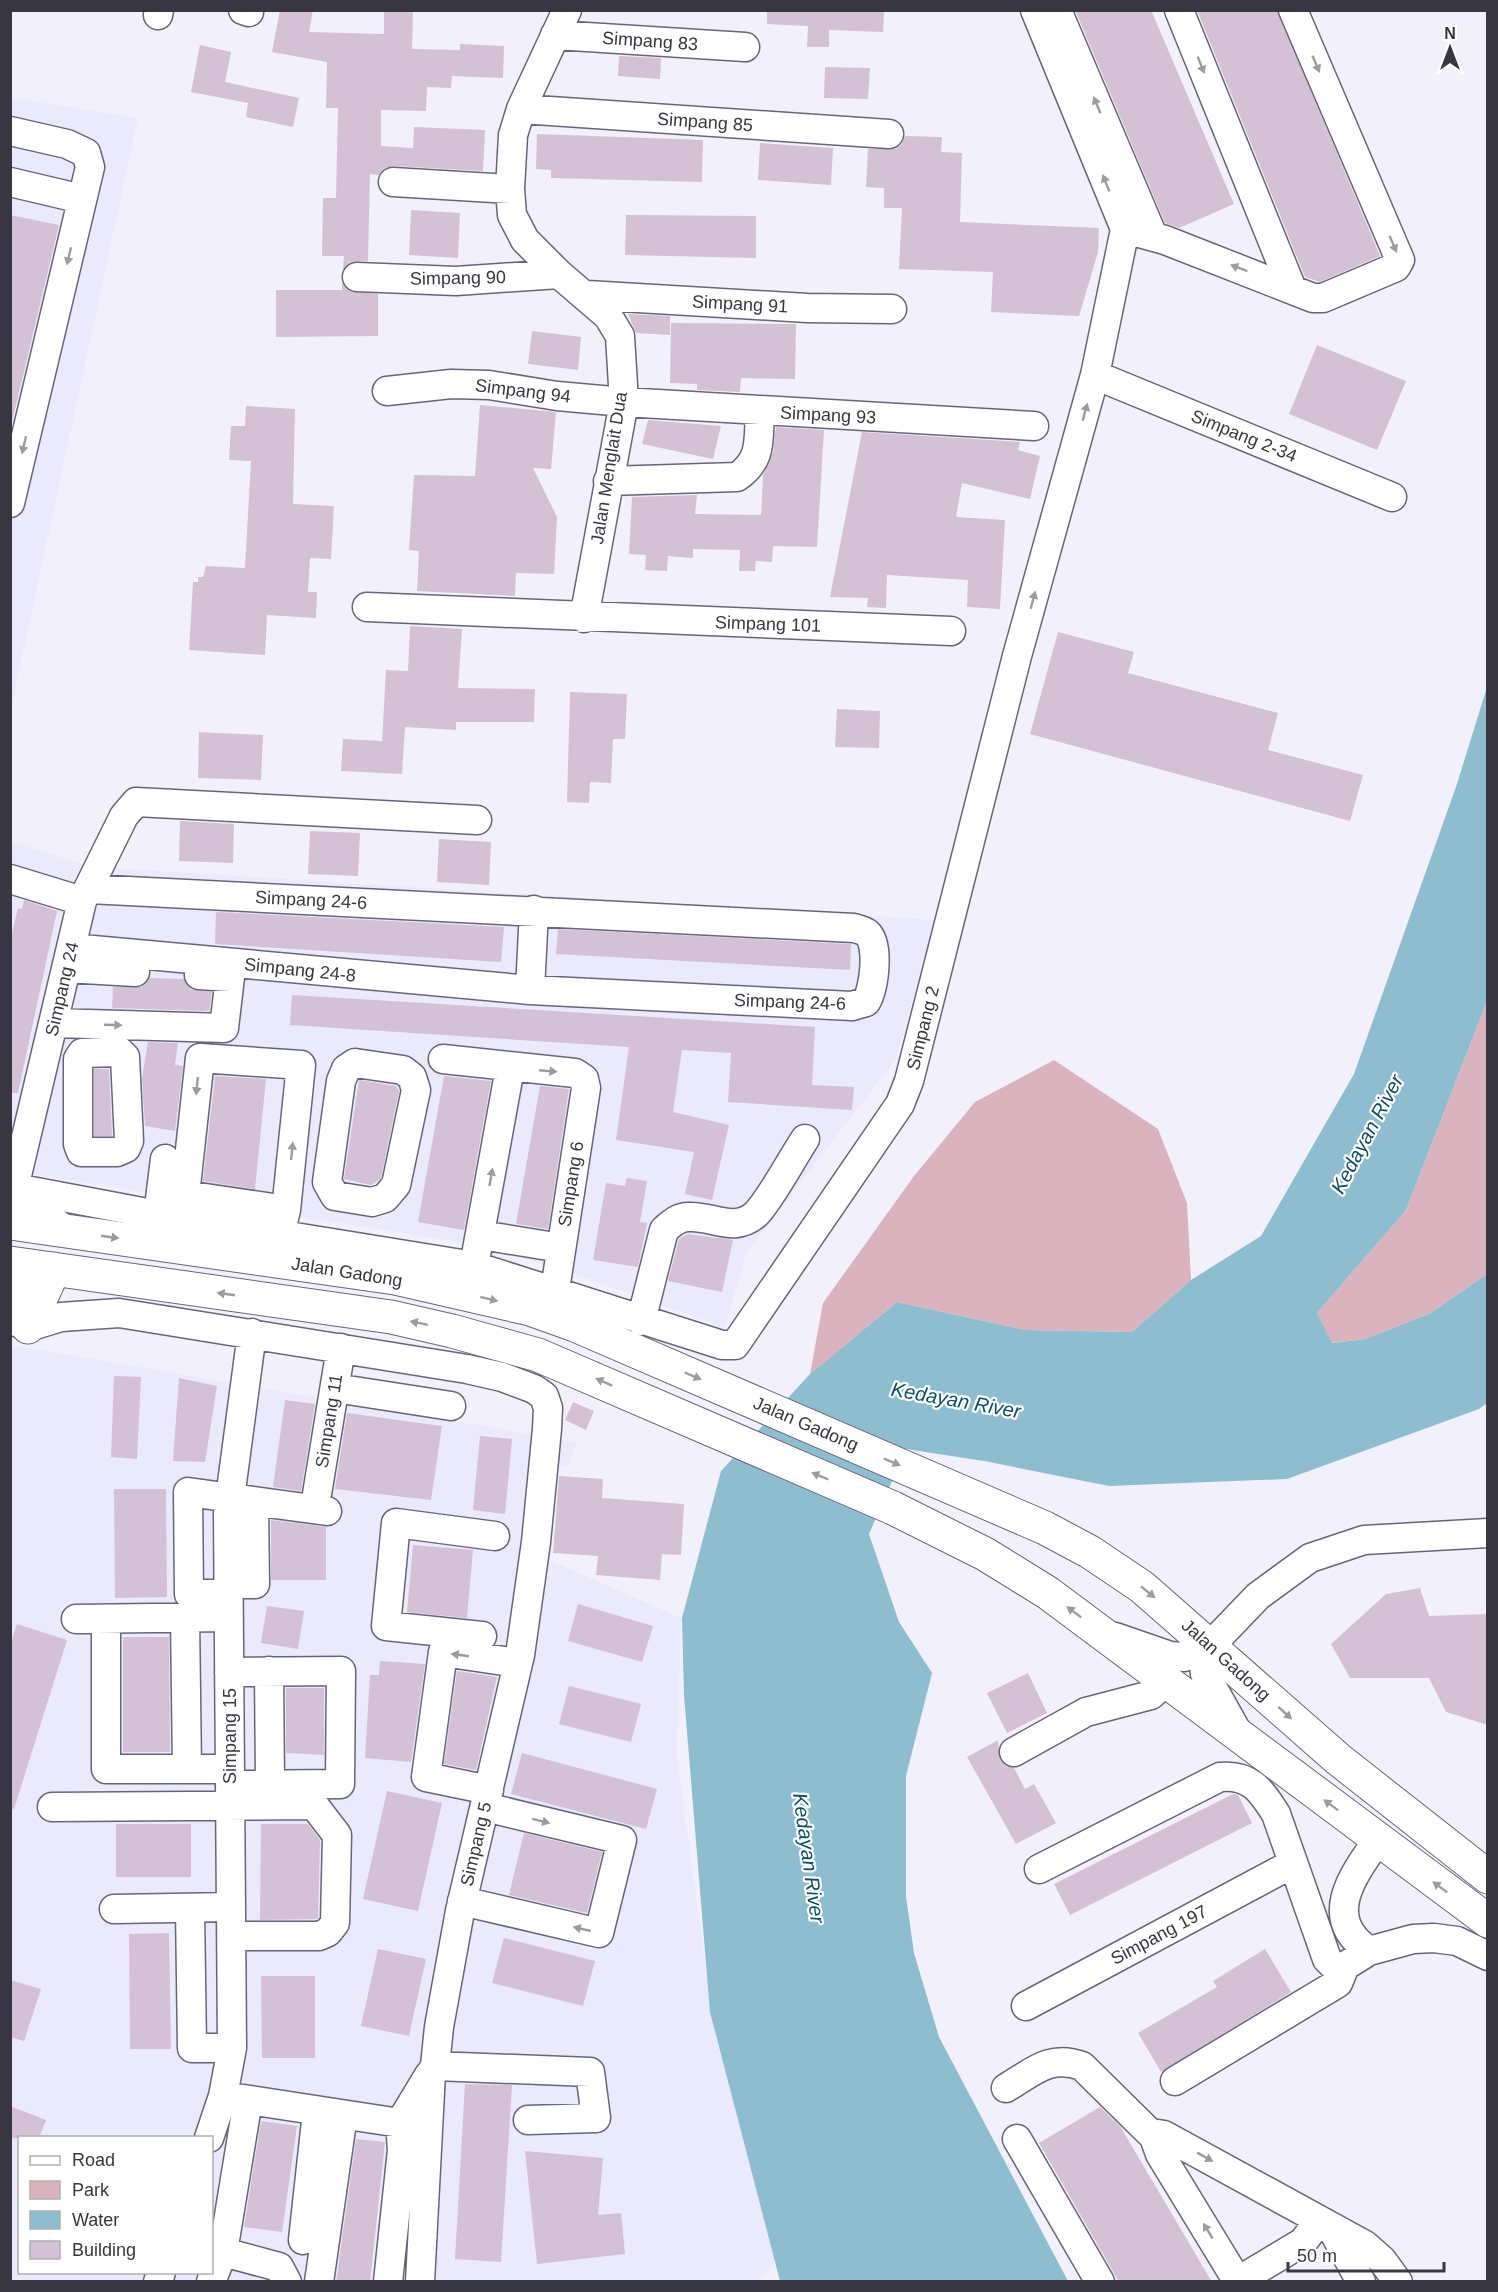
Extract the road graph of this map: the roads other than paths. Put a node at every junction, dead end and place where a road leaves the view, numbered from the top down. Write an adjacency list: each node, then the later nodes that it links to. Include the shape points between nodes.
1 (1035, 10): 14 (street, one-way to 1)
2 (1057, 10): 15 (street, one-way to 2)
3 (1179, 10): 18 (street, one-way to 18)
4 (1293, 10): 18 (street, one-way to 18, via 1400,260 1396,267 1323,298)
5 (561, 23): 6 (street, Simpang 83); 7 (street, Jalan Menglait Dua)
6 (745, 47)
7 (521, 109): 9 (street, Simpang 85); 12 (street, Jalan Menglait Dua, via 513,135)
8 (10, 131): 13 (street, via 67,144 86,153 90,167)
9 (889, 134)
10 (10, 182): 13 (street)
11 (393, 182): 12 (street)
12 (510, 189): 16 (street, Jalan Menglait Dua, via 512,214 525,240)
13 (82, 199): 27 (street, one-way to 27)
14 (1125, 229): 15 (street); 21 (street)
15 (1153, 236): 18 (street, one-way to 15)
16 (559, 274): 17 (street, Simpang 90, via 456,281); 19 (street, Jalan Menglait Dua)
17 (357, 277)
18 (1292, 289)
19 (587, 295): 20 (street, Simpang 91); 23 (street, Jalan Menglait Dua, via 608,316 620,336)
20 (892, 309)
21 (1095, 375): 28 (street, Simpang 2-34); 61 (street, Simpang 2, one-way to 21, via 735,1345 903,1096 1028,659)
22 (387, 391): 23 (street, Simpang 94, via 451,384 489,385)
23 (624, 402): 24 (street, Simpang 93); 26 (street, Jalan Menglait Dua)
24 (760, 411): 25 (street, Simpang 93); 26 (street, via 757,458 737,477)
25 (1034, 426)
26 (608, 481): 30 (street, Jalan Menglait Dua)
27 (12, 487)
28 (1392, 497)
29 (367, 607): 30 (street)
30 (584, 618): 31 (street, Simpang 101)
31 (951, 631)
32 (477, 820): 34 (street, Simpang 24, via 136,802 124,816)
33 (10, 879): 34 (street, Simpang 24-6)
34 (86, 895): 35 (street, Simpang 24-6); 36 (street, Simpang 24)
35 (534, 910): 37 (street); 37 (street, Simpang 24-6, via 854,928 867,933 874,945 873,990 866,1002 852,1006)
36 (69, 958): 37 (street, Simpang 24-8); 38 (street, Simpang 24); 38 (street, one-way to 36, via 224,1028 230,977)
37 (530, 990)
38 (54, 1023): 41 (street, Simpang 24)
39 (443, 1059): 40 (street)
40 (510, 1068): 51 (street, one-way to 40); 53 (street, Simpang 6, one-way to 53, via 574,1073 584,1079 586,1088)
41 (44, 1072): 42 (street); 45 (street, Simpang 24)
42 (77, 1073)
43 (805, 1139): 61 (street, via 756,1214 728,1224 689,1216 664,1230)
44 (165, 1159): 47 (street)
45 (12, 1189): 47 (street); 50 (main road)
46 (334, 1197): 46 (street, via 327,1182 346,1069 355,1063 404,1070 412,1077 416,1090 396,1185 385,1198 372,1202); 52 (street)
47 (158, 1215): 48 (street)
48 (283, 1222): 48 (street, one-way to 48, via 301,1065 200,1058 184,1195); 52 (street)
49 (10, 1223): 50 (main road, Jalan Gadong)
50 (63, 1230): 61 (main road, Jalan Gadong, one-way to 61, via 395,1278)
51 (482, 1235): 53 (street); 55 (street)
52 (329, 1242): 55 (street)
53 (561, 1248): 58 (street, Simpang 6)
54 (10, 1263): 56 (main road, Jalan Gadong)
55 (474, 1266): 58 (street)
56 (54, 1269): 59 (main road); 72 (main road, Jalan Gadong, one-way to 56, via 1048,1593 985,1554 893,1508 538,1355 392,1317)
57 (10, 1276): 59 (main road)
58 (555, 1290): 61 (street)
59 (19, 1323): 60 (street, via 119,1313)
60 (252, 1333): 62 (street); 65 (street, Simpang 15)
61 (640, 1337): 74 (main road, Jalan Gadong, one-way to 74, via 1090,1552 1142,1587)
62 (341, 1348): 63 (street, Simpang 11); 75 (street, Simpang 5, via 502,1377 544,1396 548,1408 536,1542)
63 (334, 1388): 64 (street); 65 (street, Simpang 11, via 322,1502)
64 (452, 1406)
65 (242, 1500): 68 (street, Simpang 15); 68 (street, via 188,1492 189,1594)
66 (1488, 1533): 74 (street, via 1364,1540 1310,1558 1258,1596)
67 (495, 1536): 73 (street, via 396,1523 386,1626)
68 (228, 1598): 69 (street); 77 (street, Simpang 15)
69 (185, 1618): 71 (street); 81 (street)
70 (76, 1619): 71 (street)
71 (106, 1619): 81 (street, via 106,1769)
72 (1100, 1632): 74 (street, via 1170,1656 1184,1657); 78 (main road, Jalan Gadong)
73 (482, 1635)
74 (1210, 1646): 79 (street, via 1204,1674); 86 (main road, Jalan Gadong, one-way to 86)
75 (518, 1663): 84 (street, Simpang 5); 84 (street, one-way to 84, via 443,1652 426,1777)
76 (269, 1671): 77 (street); 82 (street); 82 (street, via 341,1671 340,1784)
77 (229, 1672): 83 (street, Simpang 15)
78 (1165, 1682): 79 (main road, Jalan Gadong); 80 (street, via 1151,1695 1086,1712)
79 (1243, 1740): 87 (main road, Jalan Gadong, one-way to 79)
80 (1014, 1752)
81 (187, 1769): 83 (street)
82 (270, 1785): 83 (street)
83 (230, 1786): 85 (street); 93 (street, Simpang 15); 96 (street, via 314,1805 337,1835 337,1912 328,1932 319,1936)
84 (487, 1799): 91 (street, Simpang 5); 91 (street, one-way to 91, via 622,1840 599,1933)
85 (52, 1807)
86 (1400, 1808): 87 (main road); 90 (main road, Jalan Gadong)
87 (1378, 1840): 95 (main road, Jalan Gadong, one-way to 87); 97 (street, via 1346,1892 1344,1911 1347,1927)
88 (1292, 1864): 89 (street, via 1276,1814 1262,1792 1248,1780 1234,1776 1220,1777); 99 (street, via 1327,1959 1335,1967); 100 (street, Simpang 197)
89 (1039, 1869)
90 (1488, 1877)
91 (462, 1901): 102 (street, Simpang 5)
92 (190, 1908): 93 (street); 94 (street); 101 (street, via 192,2048)
93 (231, 1908): 96 (street, Simpang 15)
94 (114, 1909)
95 (1488, 1921)
96 (232, 1936): 101 (street, Simpang 15)
97 (1369, 1951): 98 (street, via 1413,1939 1434,1938 1457,1941); 99 (street)
98 (1488, 1956)
99 (1345, 1966): 103 (street, via 1338,1983)
100 (1026, 2006)
101 (232, 2048): 105 (street, Simpang 15)
102 (433, 2070): 107 (street, via 590,2072 596,2118); 108 (street); 120 (street, Simpang 5)
103 (1175, 2081)
104 (1006, 2088): 110 (street, via 1052,2061 1067,2060 1082,2066)
105 (236, 2098): 106 (street); 109 (street, Simpang 15); 114 (street)
106 (330, 2114): 108 (street); 113 (street); 118 (street)
107 (528, 2120)
108 (400, 2123): 119 (street, via 402,2150)
109 (210, 2136)
110 (1154, 2138): 112 (street, one-way to 112, via 1164,2135); 115 (street, one-way to 110)
111 (1017, 2139): 121 (street)
112 (1326, 2225): 115 (street); 122 (street); 123 (street, via 1375,2251)
113 (303, 2240)
114 (223, 2252): 116 (street); 117 (street, via 279,2267)
115 (1238, 2281)
116 (211, 2282)
117 (287, 2282)
118 (319, 2282)
119 (388, 2282)
120 (420, 2282)
121 (1100, 2282)
122 (1361, 2282)
123 (1398, 2282)

